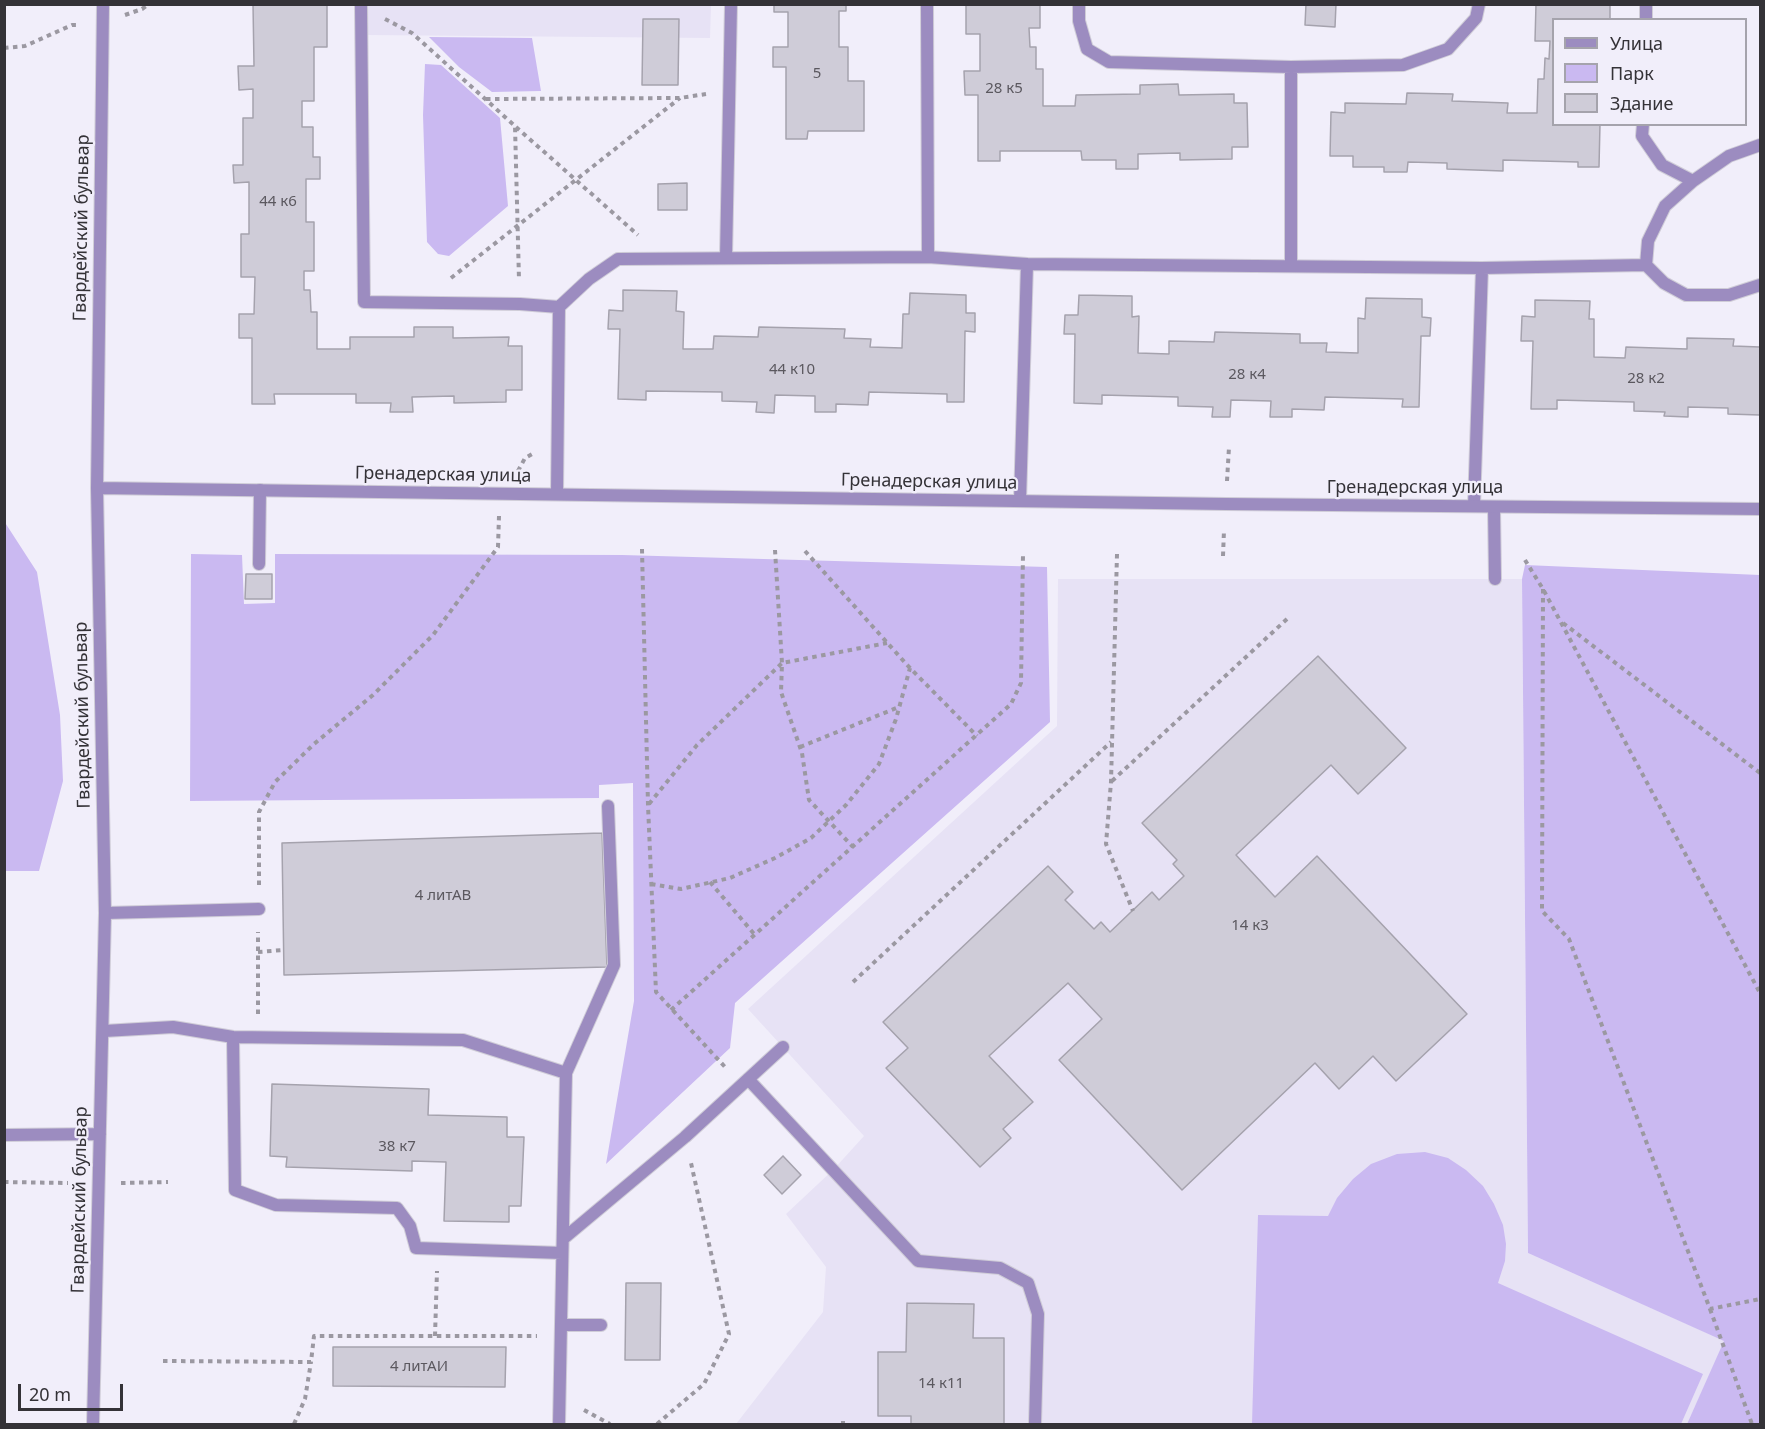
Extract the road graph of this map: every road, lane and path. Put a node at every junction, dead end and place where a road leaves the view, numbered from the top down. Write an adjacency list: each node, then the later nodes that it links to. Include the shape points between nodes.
1 (103, 4): 28 (street, Гвардейский бульвар)
2 (731, 4): 17 (street)
3 (927, 4): 15 (street)
4 (1079, 4): 7 (street, via 1087,49 1109,62)
5 (1479, 4): 7 (street, via 1476,18 1448,48 1402,64)
6 (361, 6): 8 (path, via 412,33); 23 (street, via 364,302)
7 (1291, 68): 20 (street)
8 (485, 99): 9 (path); 12 (path, via 680,98)
9 (515, 126): 12 (path); 14 (path)
10 (1643, 126): 13 (street, via 1642,136 1662,165)
11 (1761, 145): 13 (street, via 1729,156)
12 (576, 180): 14 (path); 16 (path)
13 (1693, 181): 19 (street, via 1665,206 1648,241)
14 (518, 225): 23 (path); 24 (path)
15 (928, 257): 17 (street); 18 (street)
16 (665, 258): 17 (street); 25 (street, via 618,259)
17 (726, 258)
18 (1026, 264): 20 (street); 33 (street)
19 (1646, 265): 21 (street); 22 (street, via 1664,283 1686,295 1729,295)
20 (1291, 266): 21 (street)
21 (1482, 268): 34 (street)
22 (1761, 285)
23 (420, 302): 24 (street)
24 (520, 304): 25 (street)
25 (559, 307): 26 (street)
26 (558, 439): 31 (path, via 525,458); 32 (street)
27 (1229, 447): 30 (path)
28 (97, 488): 29 (street, Гренадерская улица); 68 (street, Гвардейский бульвар)
29 (260, 490): 31 (street, Гренадерская улица); 45 (street)
30 (1227, 490)
31 (504, 494): 32 (street, Гренадерская улица); 61 (path, via 499,511 498,547 433,635 275,782)
32 (557, 494): 33 (street, Гренадерская улица)
33 (1020, 501): 34 (street, Гренадерская улица)
34 (1474, 506): 35 (street, Гренадерская улица)
35 (1494, 507): 36 (street, Гренадерская улица); 46 (street)
36 (1761, 509)
37 (1224, 530): 43 (path)
38 (642, 549): 59 (path)
39 (776, 550): 51 (path)
40 (805, 551): 50 (path)
41 (1023, 554): 54 (path, via 1021,683 1011,704)
42 (1118, 555): 55 (path)
43 (1223, 556)
44 (1525, 560): 47 (path)
45 (259, 564)
46 (1495, 579)
47 (1543, 589): 49 (path); 91 (path, via 1542,911 1569,939)
48 (1287, 619): 58 (path)
49 (1560, 620): 57 (path); 73 (path)
50 (888, 643): 51 (path); 52 (path)
51 (782, 663): 56 (path, via 781,692); 59 (path, via 697,745)
52 (910, 668): 53 (path); 54 (path)
53 (899, 706): 56 (path); 62 (path, via 879,765)
54 (977, 736): 63 (path)
55 (1111, 741): 58 (path); 72 (path)
56 (800, 747): 62 (path, via 808,800)
57 (1761, 773)
58 (1111, 782): 67 (path, via 1106,844)
59 (648, 805): 65 (path)
60 (608, 806): 78 (street, via 614,965)
61 (259, 812)
62 (829, 822): 63 (path); 64 (path, via 776,858 730,878)
63 (853, 847): 69 (path)
64 (710, 882): 65 (path, via 681,889); 69 (path)
65 (651, 884): 74 (path, via 656,992)
66 (259, 909): 68 (street)
67 (1133, 911)
68 (105, 913): 75 (street, Гвардейский бульвар)
69 (755, 935): 74 (path)
70 (283, 950): 71 (path)
71 (258, 952)
72 (853, 982)
73 (1761, 993)
74 (671, 1010): 79 (path)
75 (104, 1031): 76 (street, via 173,1027); 80 (street, Гвардейский бульвар)
76 (234, 1036): 78 (street, via 463,1040); 88 (street, via 235,1190 276,1205 397,1208 410,1226 416,1248)
77 (783, 1047): 79 (street)
78 (566, 1073): 87 (street)
79 (745, 1082): 82 (street); 101 (street, via 918,1261 1000,1268 1028,1283 1038,1314)
80 (100, 1134): 81 (street); 97 (street, Гвардейский бульвар)
81 (4, 1135)
82 (685, 1137): 87 (street); 100 (path, via 729,1334 704,1384)
83 (4, 1182): 85 (path)
84 (168, 1182): 86 (path)
85 (68, 1183)
86 (121, 1183)
87 (563, 1239): 89 (street)
88 (437, 1249): 89 (street); 94 (path)
89 (562, 1253): 93 (street)
90 (1761, 1299): 91 (path)
91 (1710, 1310): 102 (path)
92 (601, 1325): 93 (street)
93 (561, 1330): 94 (path); 99 (street)
94 (435, 1336): 96 (path, via 314,1336)
95 (163, 1361): 96 (path)
96 (311, 1362): 98 (path, via 305,1400)
97 (93, 1425)
98 (294, 1425)
99 (559, 1425)
100 (657, 1425)
101 (1035, 1425)
102 (1752, 1425)

